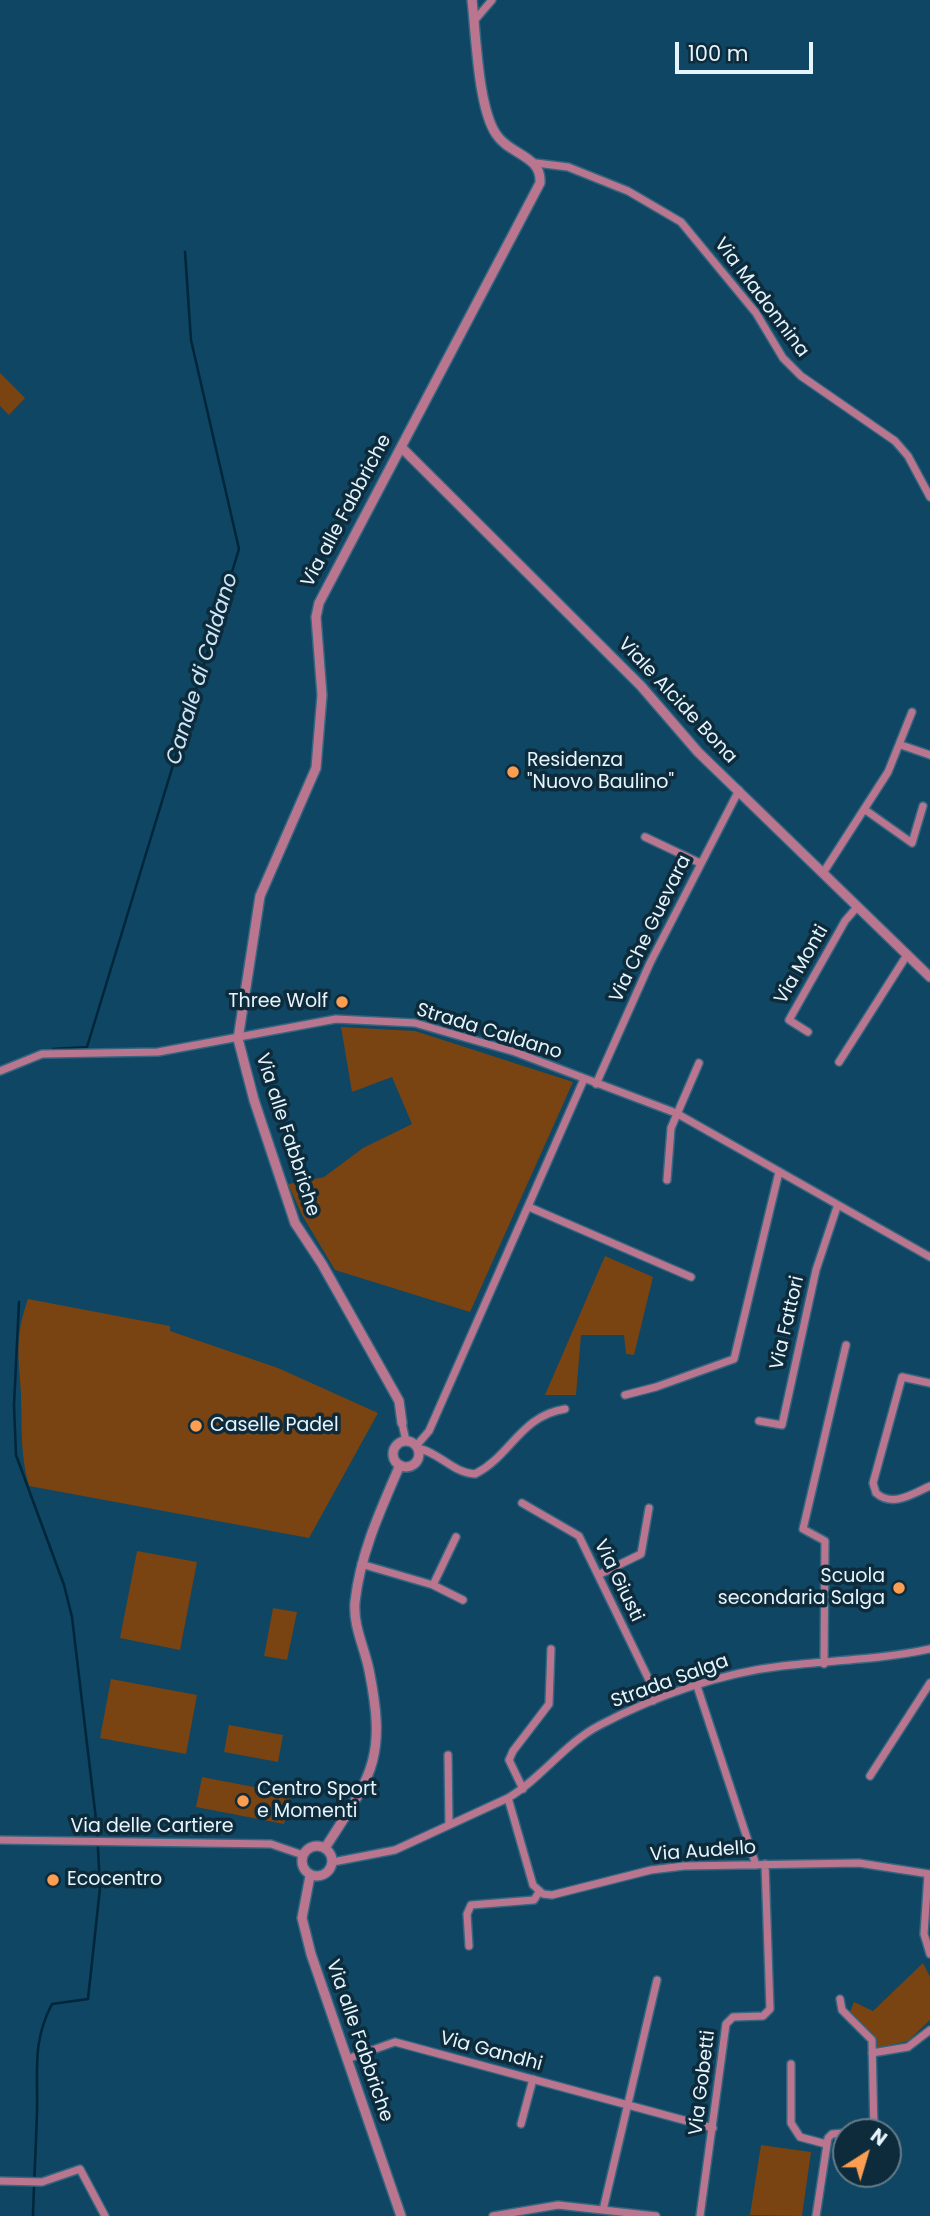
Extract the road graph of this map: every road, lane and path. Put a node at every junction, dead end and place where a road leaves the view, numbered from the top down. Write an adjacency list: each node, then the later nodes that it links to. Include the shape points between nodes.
1 (472, 0): 3 (street)
2 (492, 0): 3 (street)
3 (474, 21): 4 (street, via 490,124 502,143)
4 (536, 163): 5 (street, Via alle Fabbriche, via 540,183); 6 (street, Via Madonnina, via 568,167 628,191 681,222 755,313 783,358 801,376 894,441 908,456)
5 (401, 447): 10 (street, Viale Alcide Bona); 20 (street, Via alle Fabbriche, via 319,603 322,695 316,768 260,895)
6 (930, 497)
7 (912, 712): 8 (street)
8 (901, 745): 9 (street); 12 (street)
9 (930, 755)
10 (739, 790): 14 (street, Via Che Guevara); 15 (street, Viale Alcide Bona)
11 (923, 806): 12 (street, via 912,842)
12 (864, 809): 15 (street)
13 (645, 837): 14 (street)
14 (699, 863): 25 (street, Via Che Guevara)
15 (823, 873): 16 (street, Viale Alcide Bona)
16 (857, 907): 17 (street, Viale Alcide Bona); 19 (street, Via Monti, via 789,1020)
17 (907, 955): 18 (street, Viale Alcide Bona); 21 (street)
18 (930, 977)
19 (808, 1032)
20 (239, 1039): 23 (street, Strada Caldano, via 158,1052 42,1054); 24 (street, Strada Caldano, via 336,1019 415,1023 515,1052); 38 (street, Via alle Fabbriche, via 295,1223 400,1401)
21 (839, 1062)
22 (699, 1063): 26 (street)
23 (0, 1071)
24 (584, 1079): 25 (street, Strada Caldano); 29 (street)
25 (596, 1084): 26 (street, Strada Caldano)
26 (676, 1113): 27 (street, Strada Caldano); 28 (street)
27 (779, 1172): 30 (street, Strada Caldano); 35 (street, via 734,1359)
28 (667, 1180)
29 (529, 1207): 32 (street); 40 (street, via 429,1431)
30 (837, 1207): 31 (street, Strada Caldano); 37 (street, Via Fattori, via 816,1270 782,1425)
31 (930, 1257)
32 (691, 1277)
33 (846, 1345): 52 (street, via 803,1529 825,1541)
34 (930, 1383): 42 (street, via 902,1377 873,1483 876,1493 887,1499 908,1497)
35 (625, 1395)
36 (565, 1409): 40 (street, via 533,1420 475,1474)
37 (759, 1421)
38 (402, 1423): 39 (street)
39 (406, 1441): 40 (street); 41 (street, via 393,1451)
40 (417, 1447): 41 (street, via 415,1463)
41 (400, 1465): 46 (street)
42 (930, 1486)
43 (522, 1503): 47 (street, Via Giusti, via 579,1536)
44 (649, 1508): 47 (street, via 641,1554)
45 (456, 1537): 48 (street)
46 (361, 1564): 48 (street); 62 (street, via 356,1627 369,1670 378,1739 368,1779)
47 (598, 1575): 55 (street, Via Giusti, via 652,1686)
48 (433, 1585): 49 (street)
49 (463, 1600)
50 (551, 1649): 58 (street, via 549,1704 509,1760)
51 (930, 1649): 52 (street, Strada Salga)
52 (824, 1664): 54 (street, Strada Salga, via 783,1666)
53 (930, 1683): 57 (street)
54 (697, 1686): 55 (street, Strada Salga); 66 (street)
55 (653, 1701): 58 (street, Strada Salga, via 598,1726)
56 (448, 1755): 60 (street)
57 (870, 1776)
58 (523, 1789): 59 (street, Strada Salga)
59 (508, 1798): 60 (street, Strada Salga); 69 (street)
60 (449, 1825): 64 (street, Strada Salga, via 395,1850)
61 (0, 1840): 63 (street, Via delle Cartiere, via 271,1843)
62 (325, 1848): 63 (street, via 312,1847); 64 (street)
63 (303, 1855): 68 (street, via 303,1869)
64 (332, 1862): 68 (street, via 323,1876)
65 (765, 1864): 66 (street, Via Audello); 67 (street, Via Audello, via 859,1863); 82 (street, Via Gobetti, via 770,2009 763,2016 728,2019)
66 (756, 1865): 69 (street, Via Audello, via 651,1870 552,1895)
67 (929, 1874): 71 (street, via 924,1934)
68 (310, 1875): 76 (street, Via alle Fabbriche, via 302,1918)
69 (538, 1892): 70 (street, Via Audello, via 534,1900 471,1905 467,1914)
70 (469, 1946)
71 (930, 1954)
72 (657, 1980): 79 (street)
73 (840, 1998): 75 (street, via 842,2010 872,2040)
74 (930, 2030): 75 (street, via 908,2047)
75 (872, 2053): 80 (street)
76 (347, 2059): 78 (street, Via Gandhi, via 395,2042); 88 (street, Via alle Fabbriche)
77 (790, 2064): 84 (street, via 791,2123 800,2137)
78 (533, 2079): 79 (street, Via Gandhi); 81 (street)
79 (628, 2105): 82 (street, Via Gandhi); 86 (street)
80 (874, 2118)
81 (521, 2124)
82 (713, 2128): 91 (street, Via Gobetti)
83 (832, 2134): 84 (street)
84 (826, 2144): 92 (street)
85 (0, 2181): 87 (street, via 42,2182 80,2169)
86 (599, 2211): 89 (street, via 558,2205); 90 (street)
87 (105, 2216)
88 (401, 2216)
89 (493, 2216)
90 (656, 2216)
91 (700, 2216)
92 (816, 2216)

